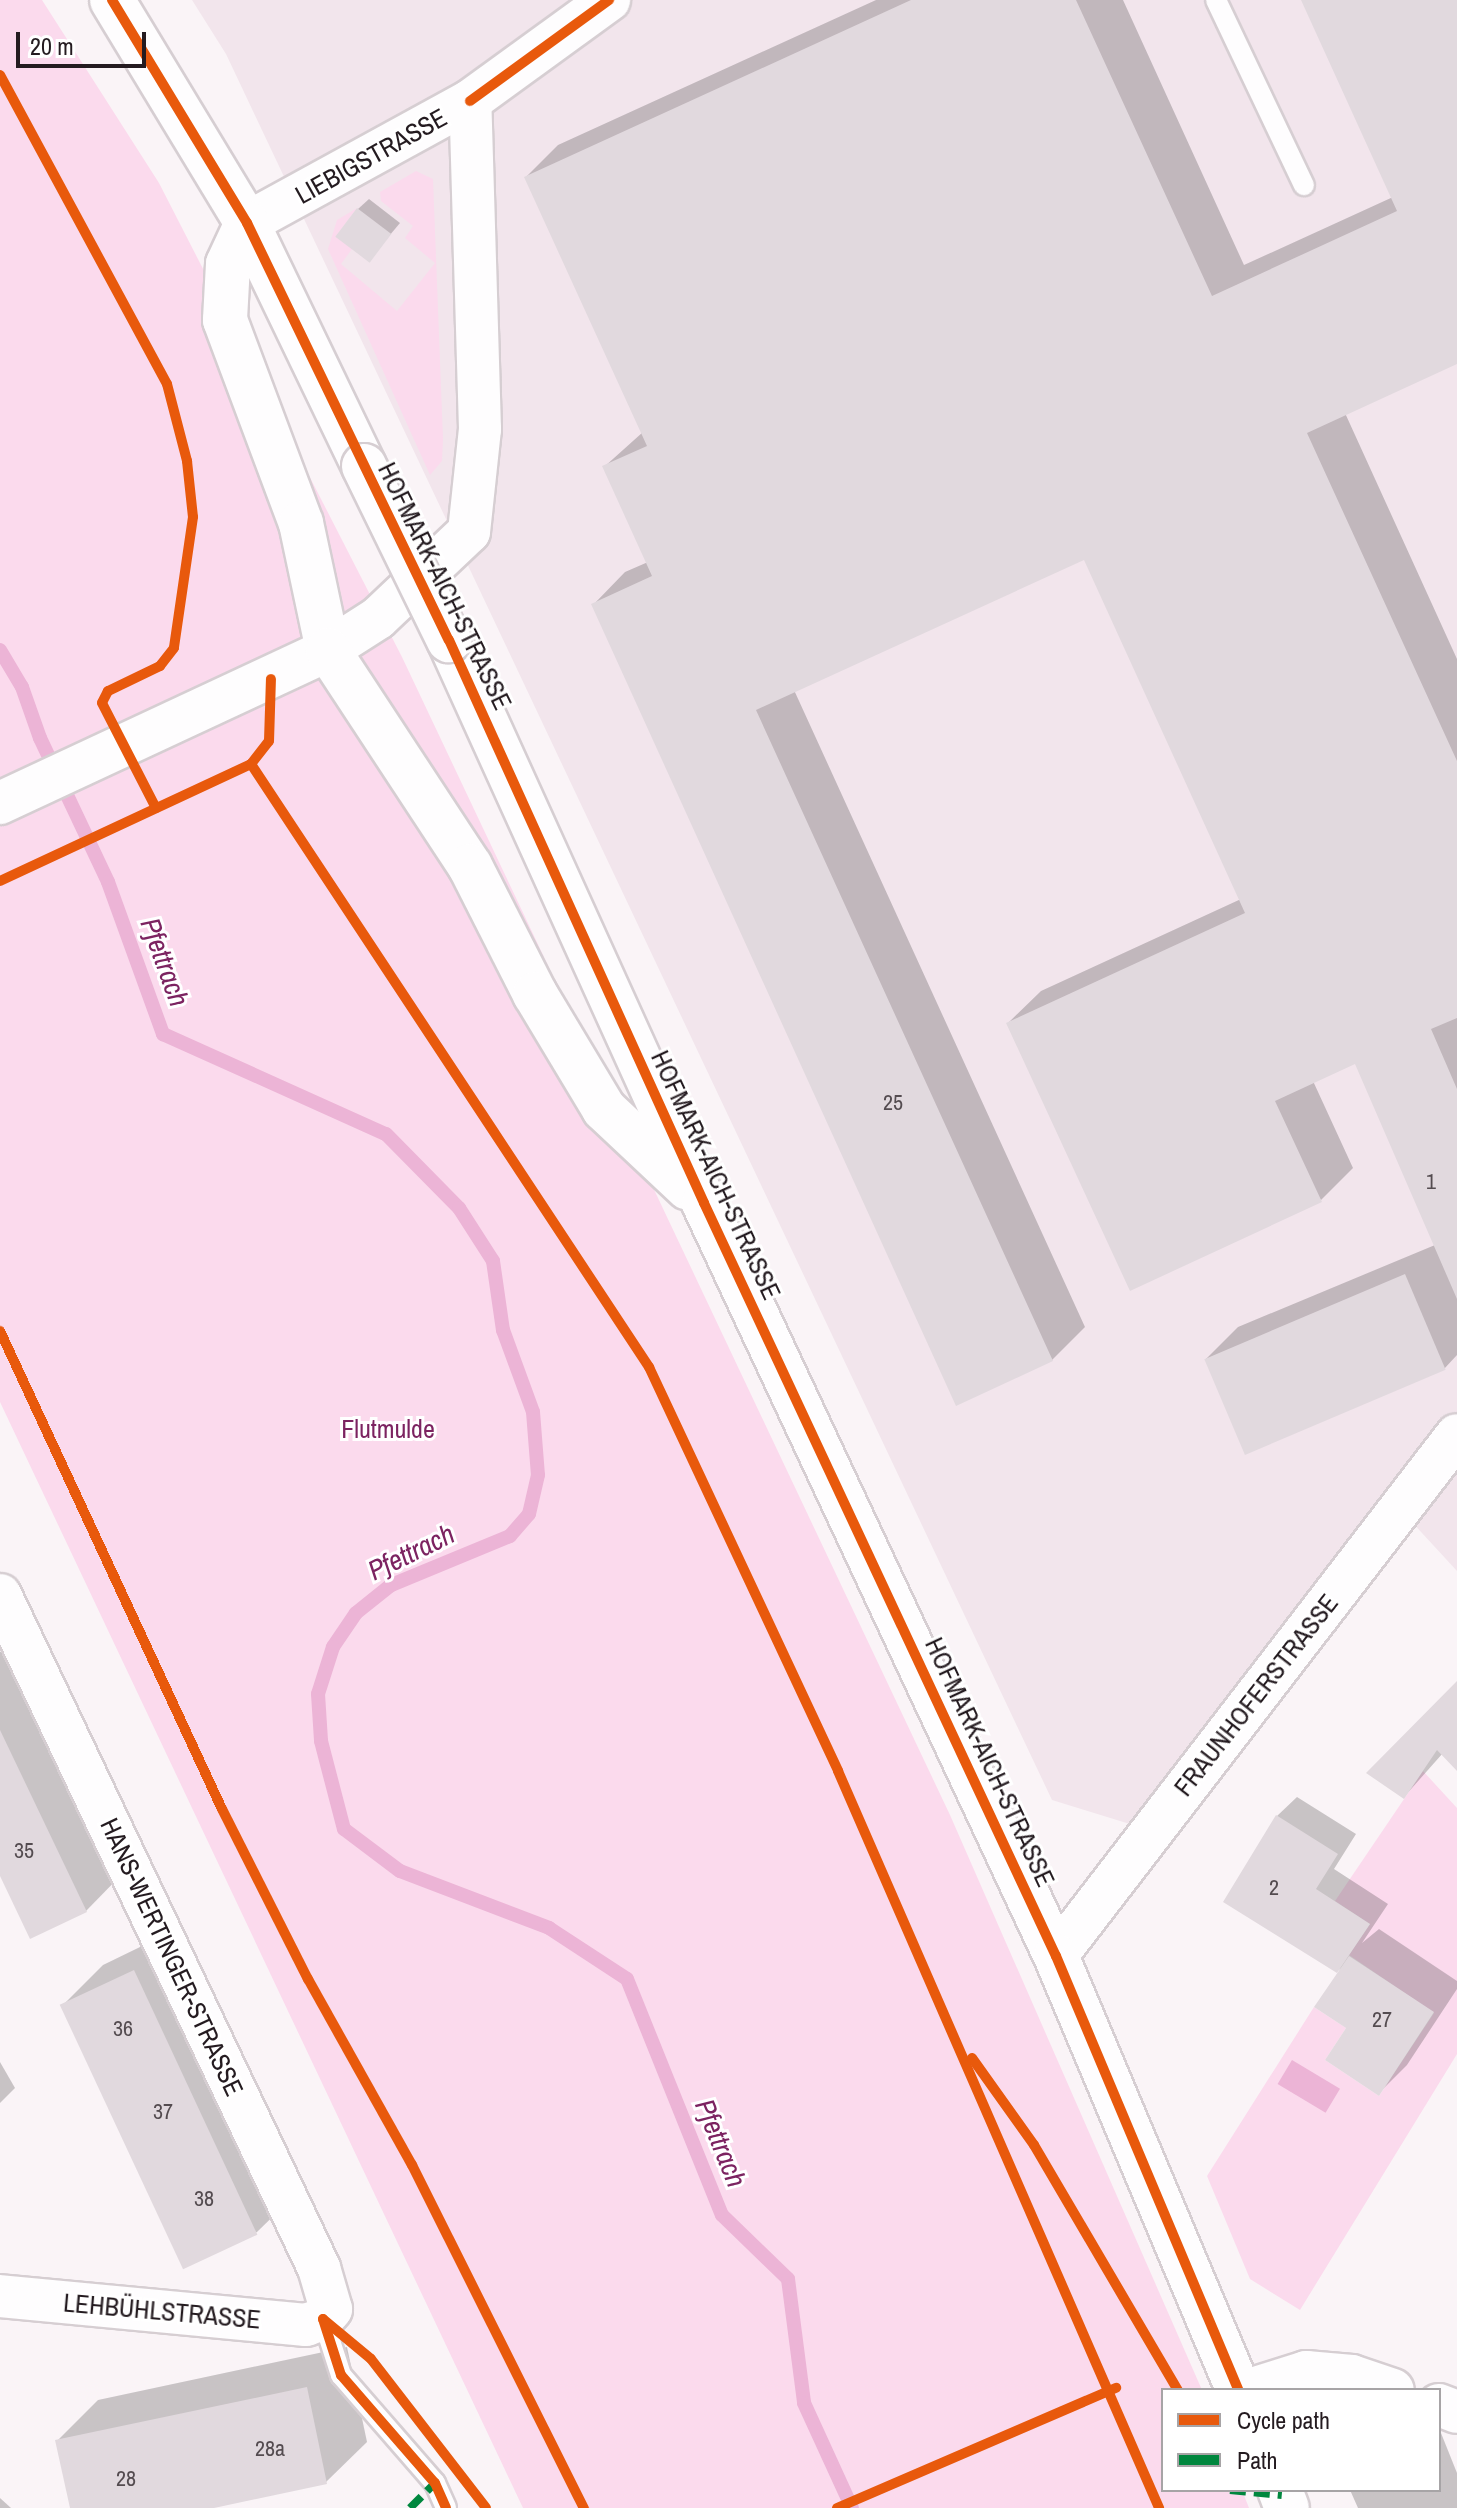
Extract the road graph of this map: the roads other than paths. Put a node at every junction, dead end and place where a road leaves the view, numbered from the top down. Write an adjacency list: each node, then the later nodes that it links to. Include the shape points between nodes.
1 (112, 0): 6 (main road, HOFMARK-AICH-STRASSE)
2 (609, 0): 4 (street, LIEBIGSTRASSE)
3 (1216, 0): 5 (lane)
4 (470, 101): 6 (street, LIEBIGSTRASSE); 7 (street, via 480,429 469,532 378,618)
5 (1304, 185)
6 (247, 223): 7 (main road, via 228,264 225,320 301,523); 9 (main road, HOFMARK-AICH-STRASSE, bridge, via 449,640)
7 (328, 650): 8 (street); 9 (main road, via 470,866 535,994 604,1109)
8 (0, 803)
9 (704, 1203): 12 (main road, HOFMARK-AICH-STRASSE)
10 (1457, 1435): 12 (street, FRAUNHOFERSTRASSE)
11 (0, 1595): 14 (street, HANS-WERTINGER-STRASSE, via 319,2268 331,2309)
12 (1056, 1956): 15 (main road, HOFMARK-AICH-STRASSE)
13 (0, 2296): 14 (street, LEHBÜHLSTRASSE, via 306,2325)
14 (323, 2319): 18 (lane, via 341,2375 435,2483)
15 (1237, 2388)
16 (1255, 2388): 17 (street, via 1306,2372 1352,2376)
17 (1387, 2388)
18 (446, 2508)

